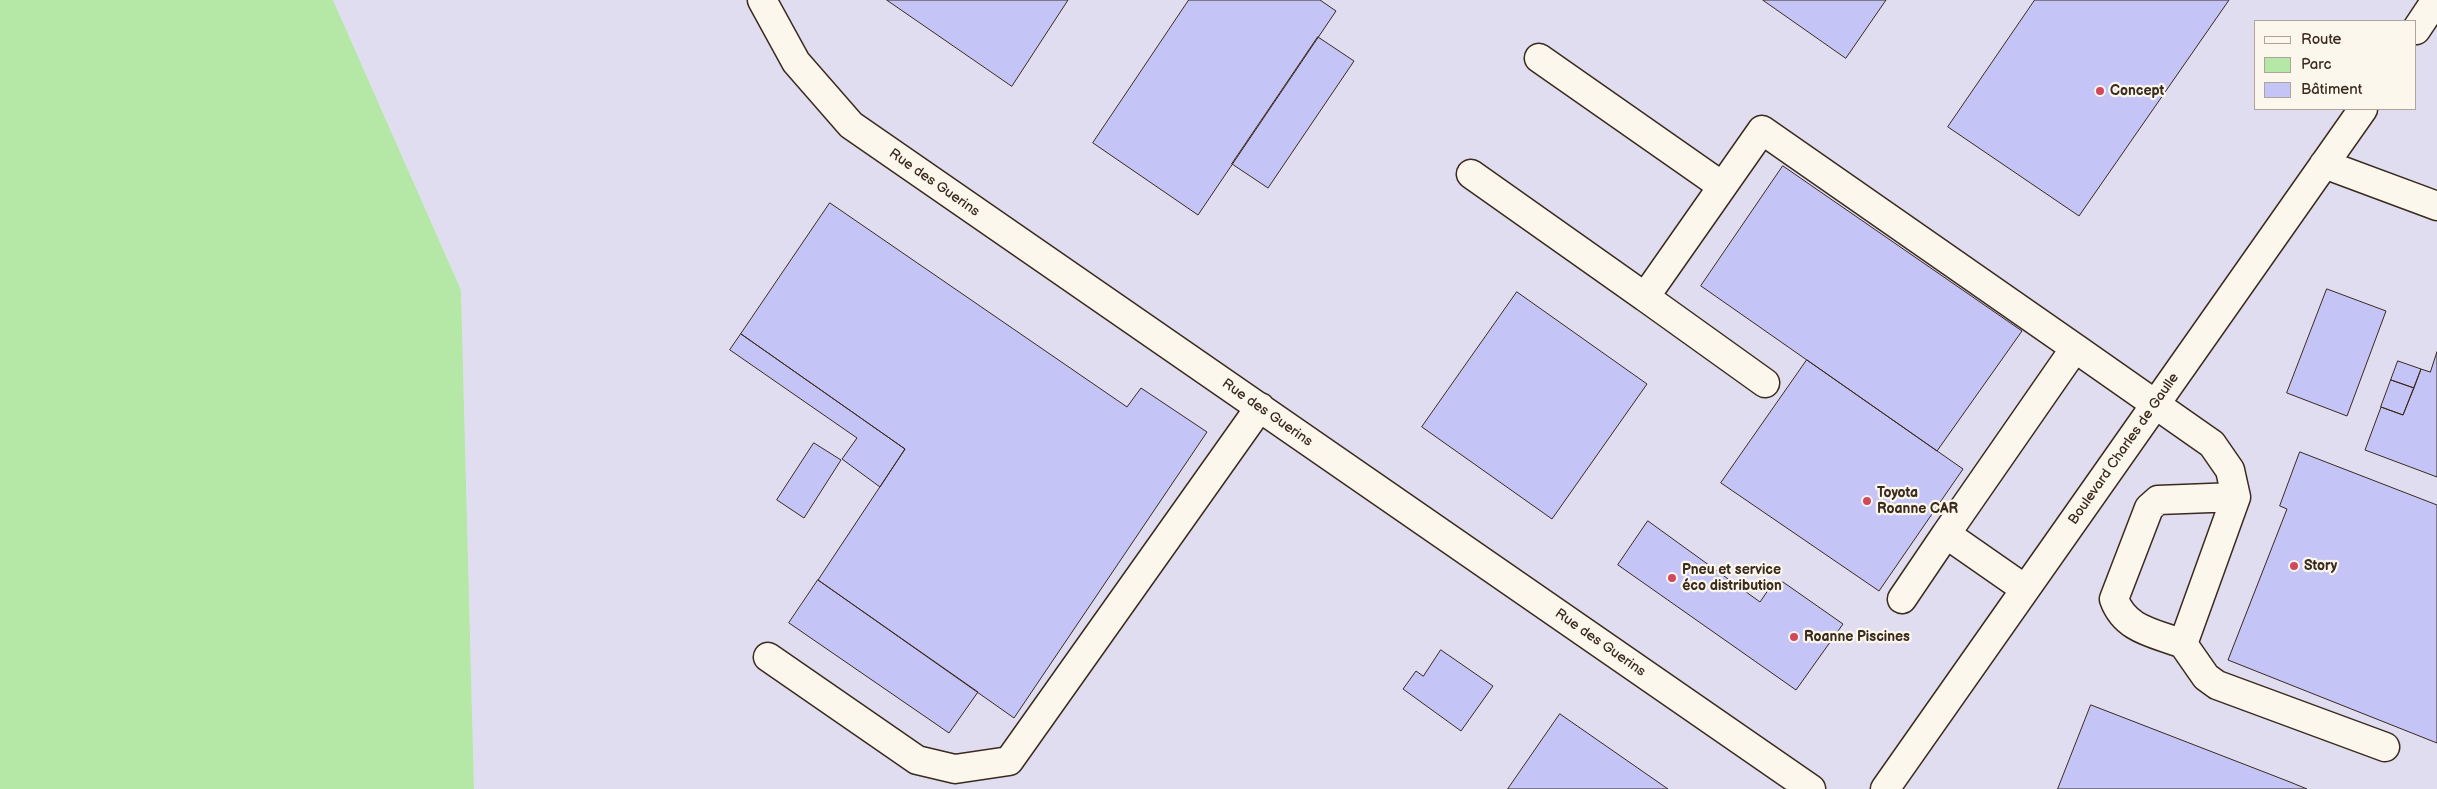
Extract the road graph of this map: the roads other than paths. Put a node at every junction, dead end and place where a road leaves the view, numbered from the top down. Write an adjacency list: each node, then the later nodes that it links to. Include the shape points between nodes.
1 (762, 0): 14 (street, Rue des Guerins, via 796,62 851,125)
2 (2436, 0): 3 (street)
3 (2417, 28)
4 (1539, 58): 8 (street)
5 (2362, 110): 6 (street, Boulevard Charles de Gaulle)
6 (2324, 164): 9 (street); 13 (street, Boulevard Charles de Gaulle)
7 (1471, 174): 10 (street)
8 (1722, 186): 10 (street); 11 (street, via 1762,130)
9 (2437, 206)
10 (1646, 296): 12 (street)
11 (2075, 348): 13 (street); 16 (street)
12 (1764, 383)
13 (2156, 404): 15 (street, via 2212,444 2230,470); 17 (street, Boulevard Charles de Gaulle)
14 (1260, 408): 20 (street, via 1009,761 955,768 916,760); 22 (street, Rue des Guerins)
15 (2236, 497): 19 (street); 19 (street, via 2158,500 2149,508 2114,599 2118,613 2130,624)
16 (1946, 534): 17 (street); 18 (street)
17 (2025, 590): 23 (street, Boulevard Charles de Gaulle)
18 (1902, 599)
19 (2183, 644): 21 (street, via 2206,677 2217,685)
20 (768, 657)
21 (2385, 747)
22 (1811, 789)
23 (1885, 789)

